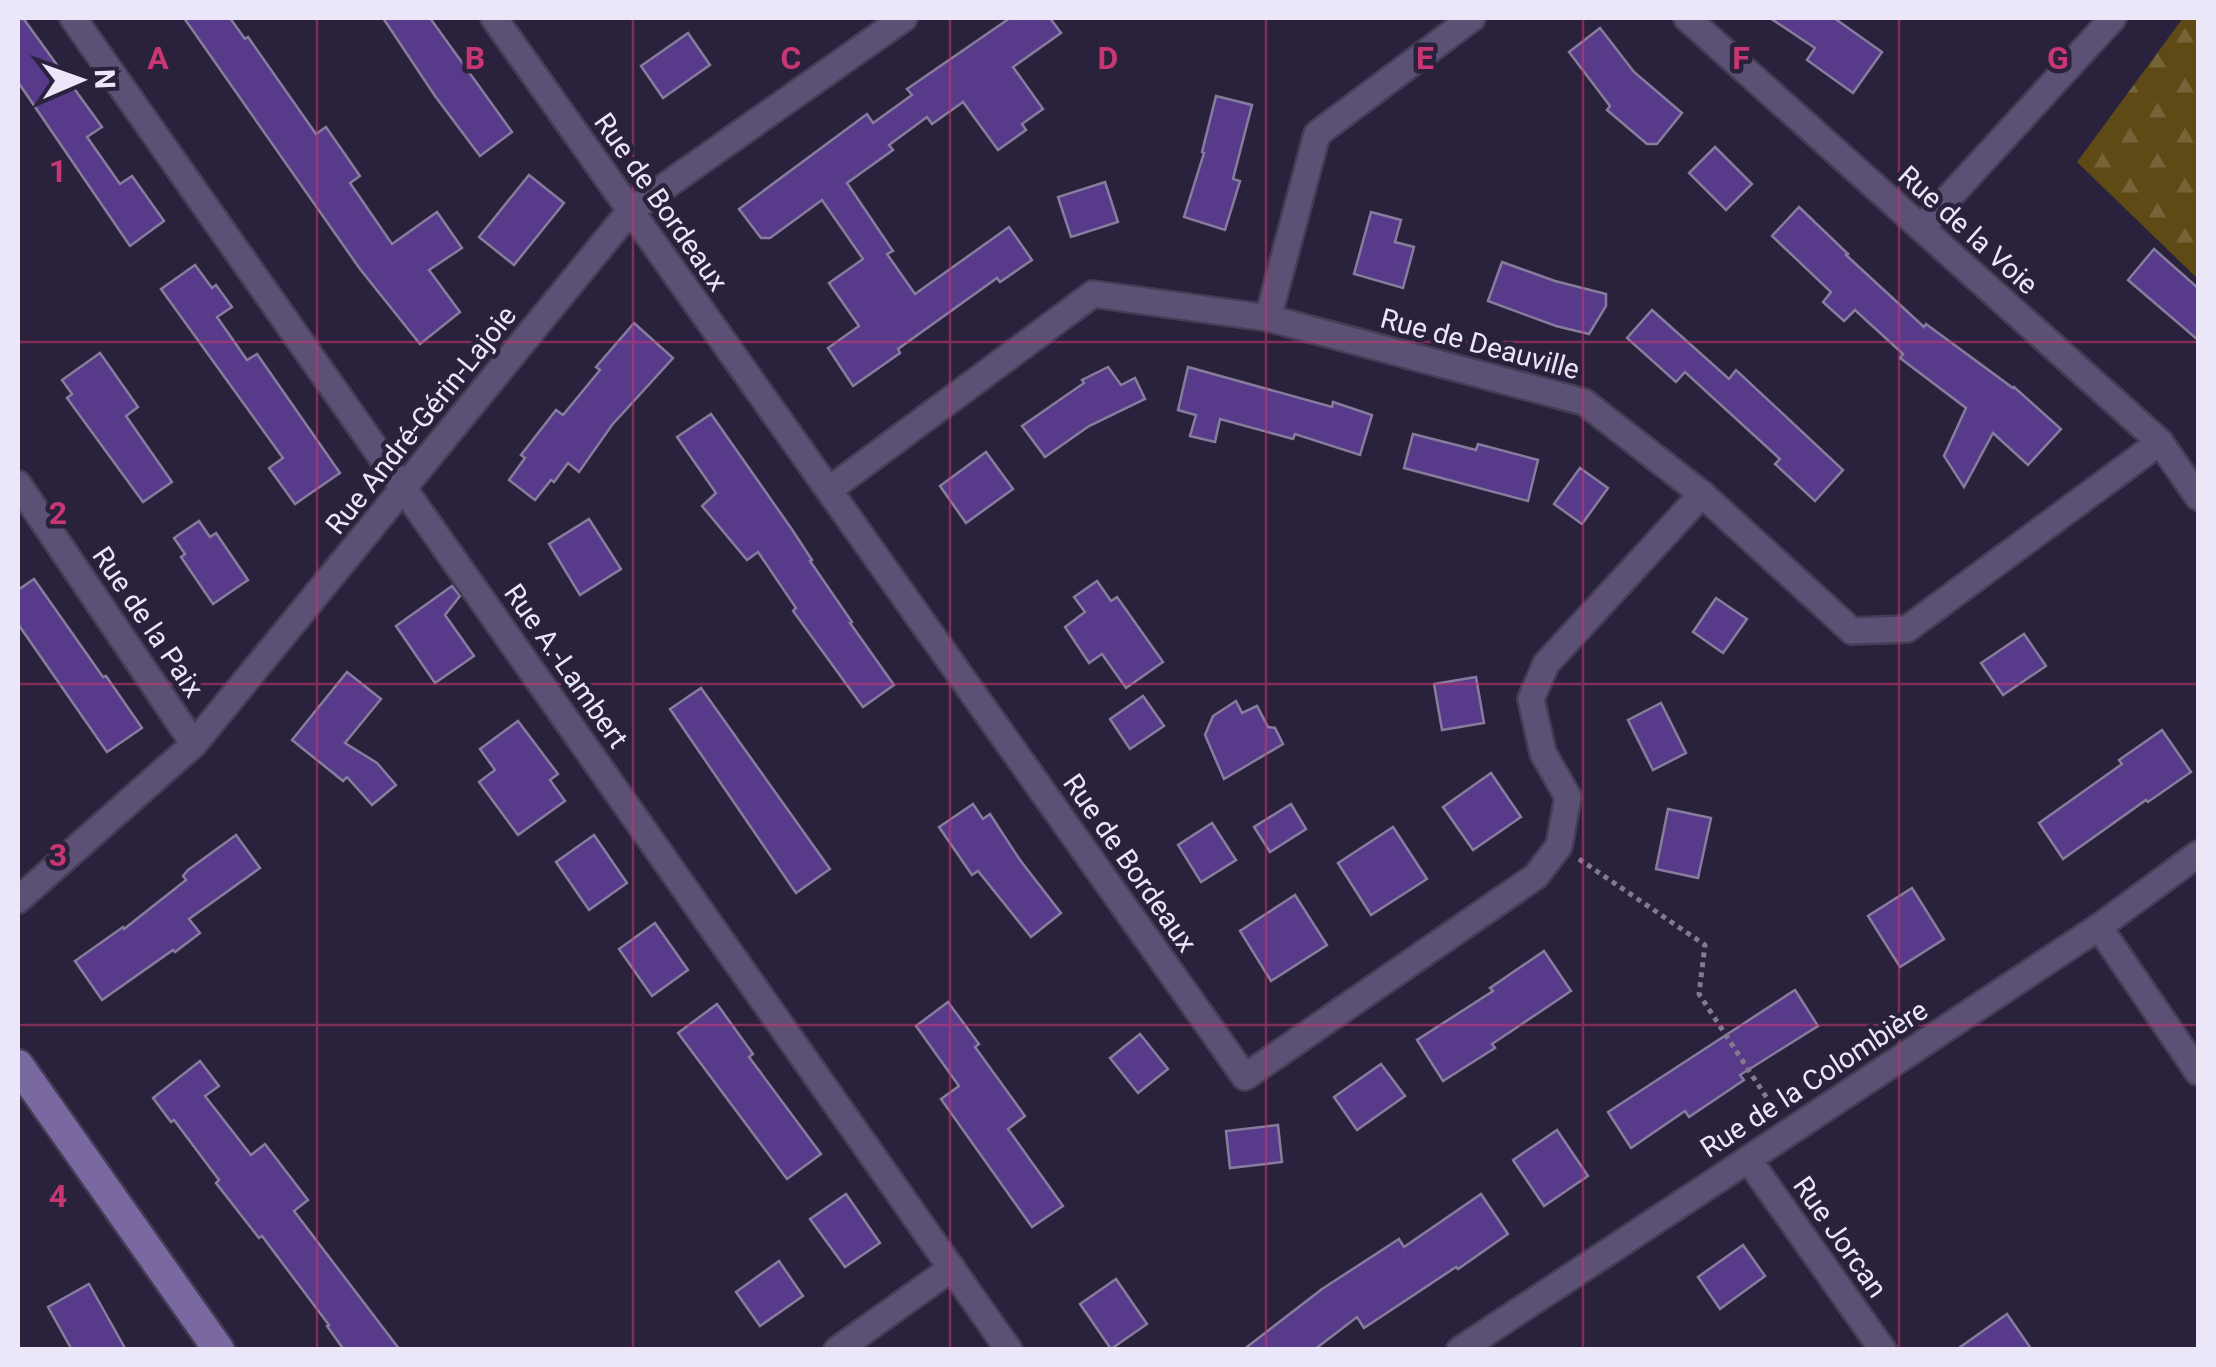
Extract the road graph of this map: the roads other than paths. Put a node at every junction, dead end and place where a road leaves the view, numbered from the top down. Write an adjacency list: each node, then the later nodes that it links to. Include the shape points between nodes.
1 (72, 18): 12 (street, Rue A.-Lambert)
2 (494, 18): 7 (street, Rue de Bordeaux)
3 (904, 18): 7 (street, Rue André-Gérin-Lajoie)
4 (1472, 18): 9 (street, via 1317,134)
5 (1687, 18): 8 (street, Rue de la Voie)
6 (2112, 18): 8 (street)
7 (630, 211): 12 (street, Rue André-Gérin-Lajoie); 13 (street, Rue de Bordeaux)
8 (1921, 228): 10 (street, Rue de la Voie)
9 (1268, 318): 13 (street, Rue de Deauville, via 1093,294); 14 (street, Rue de Deauville, via 1584,402)
10 (2160, 442): 14 (street, Rue de Deauville, via 1907,629 1852,630); 15 (street, Rue de la Voie)
11 (18, 484): 16 (street, Rue de la Paix)
12 (404, 488): 16 (street, Rue André-Gérin-Lajoie); 23 (street, Rue A.-Lambert)
13 (828, 490): 14 (street, Rue de Bordeaux, via 1245,1077 1536,876 1558,846 1568,798 1544,752 1531,699 1546,664)
14 (1702, 494)
15 (2198, 497)
16 (194, 744): 18 (street, Rue André-Gérin-Lajoie)
17 (2198, 854): 19 (street, Rue de la Colombière)
18 (18, 900)
19 (2099, 927): 21 (street); 22 (street, Rue de la Colombière)
20 (18, 1065): 24 (main road)
21 (2198, 1072)
22 (1748, 1159): 27 (street, Rue de la Colombière); 28 (street, Rue Jorcan)
23 (952, 1268): 25 (street); 26 (street, Rue A.-Lambert)
24 (218, 1350)
25 (837, 1350)
26 (1009, 1350)
27 (1460, 1350)
28 (1883, 1350)

